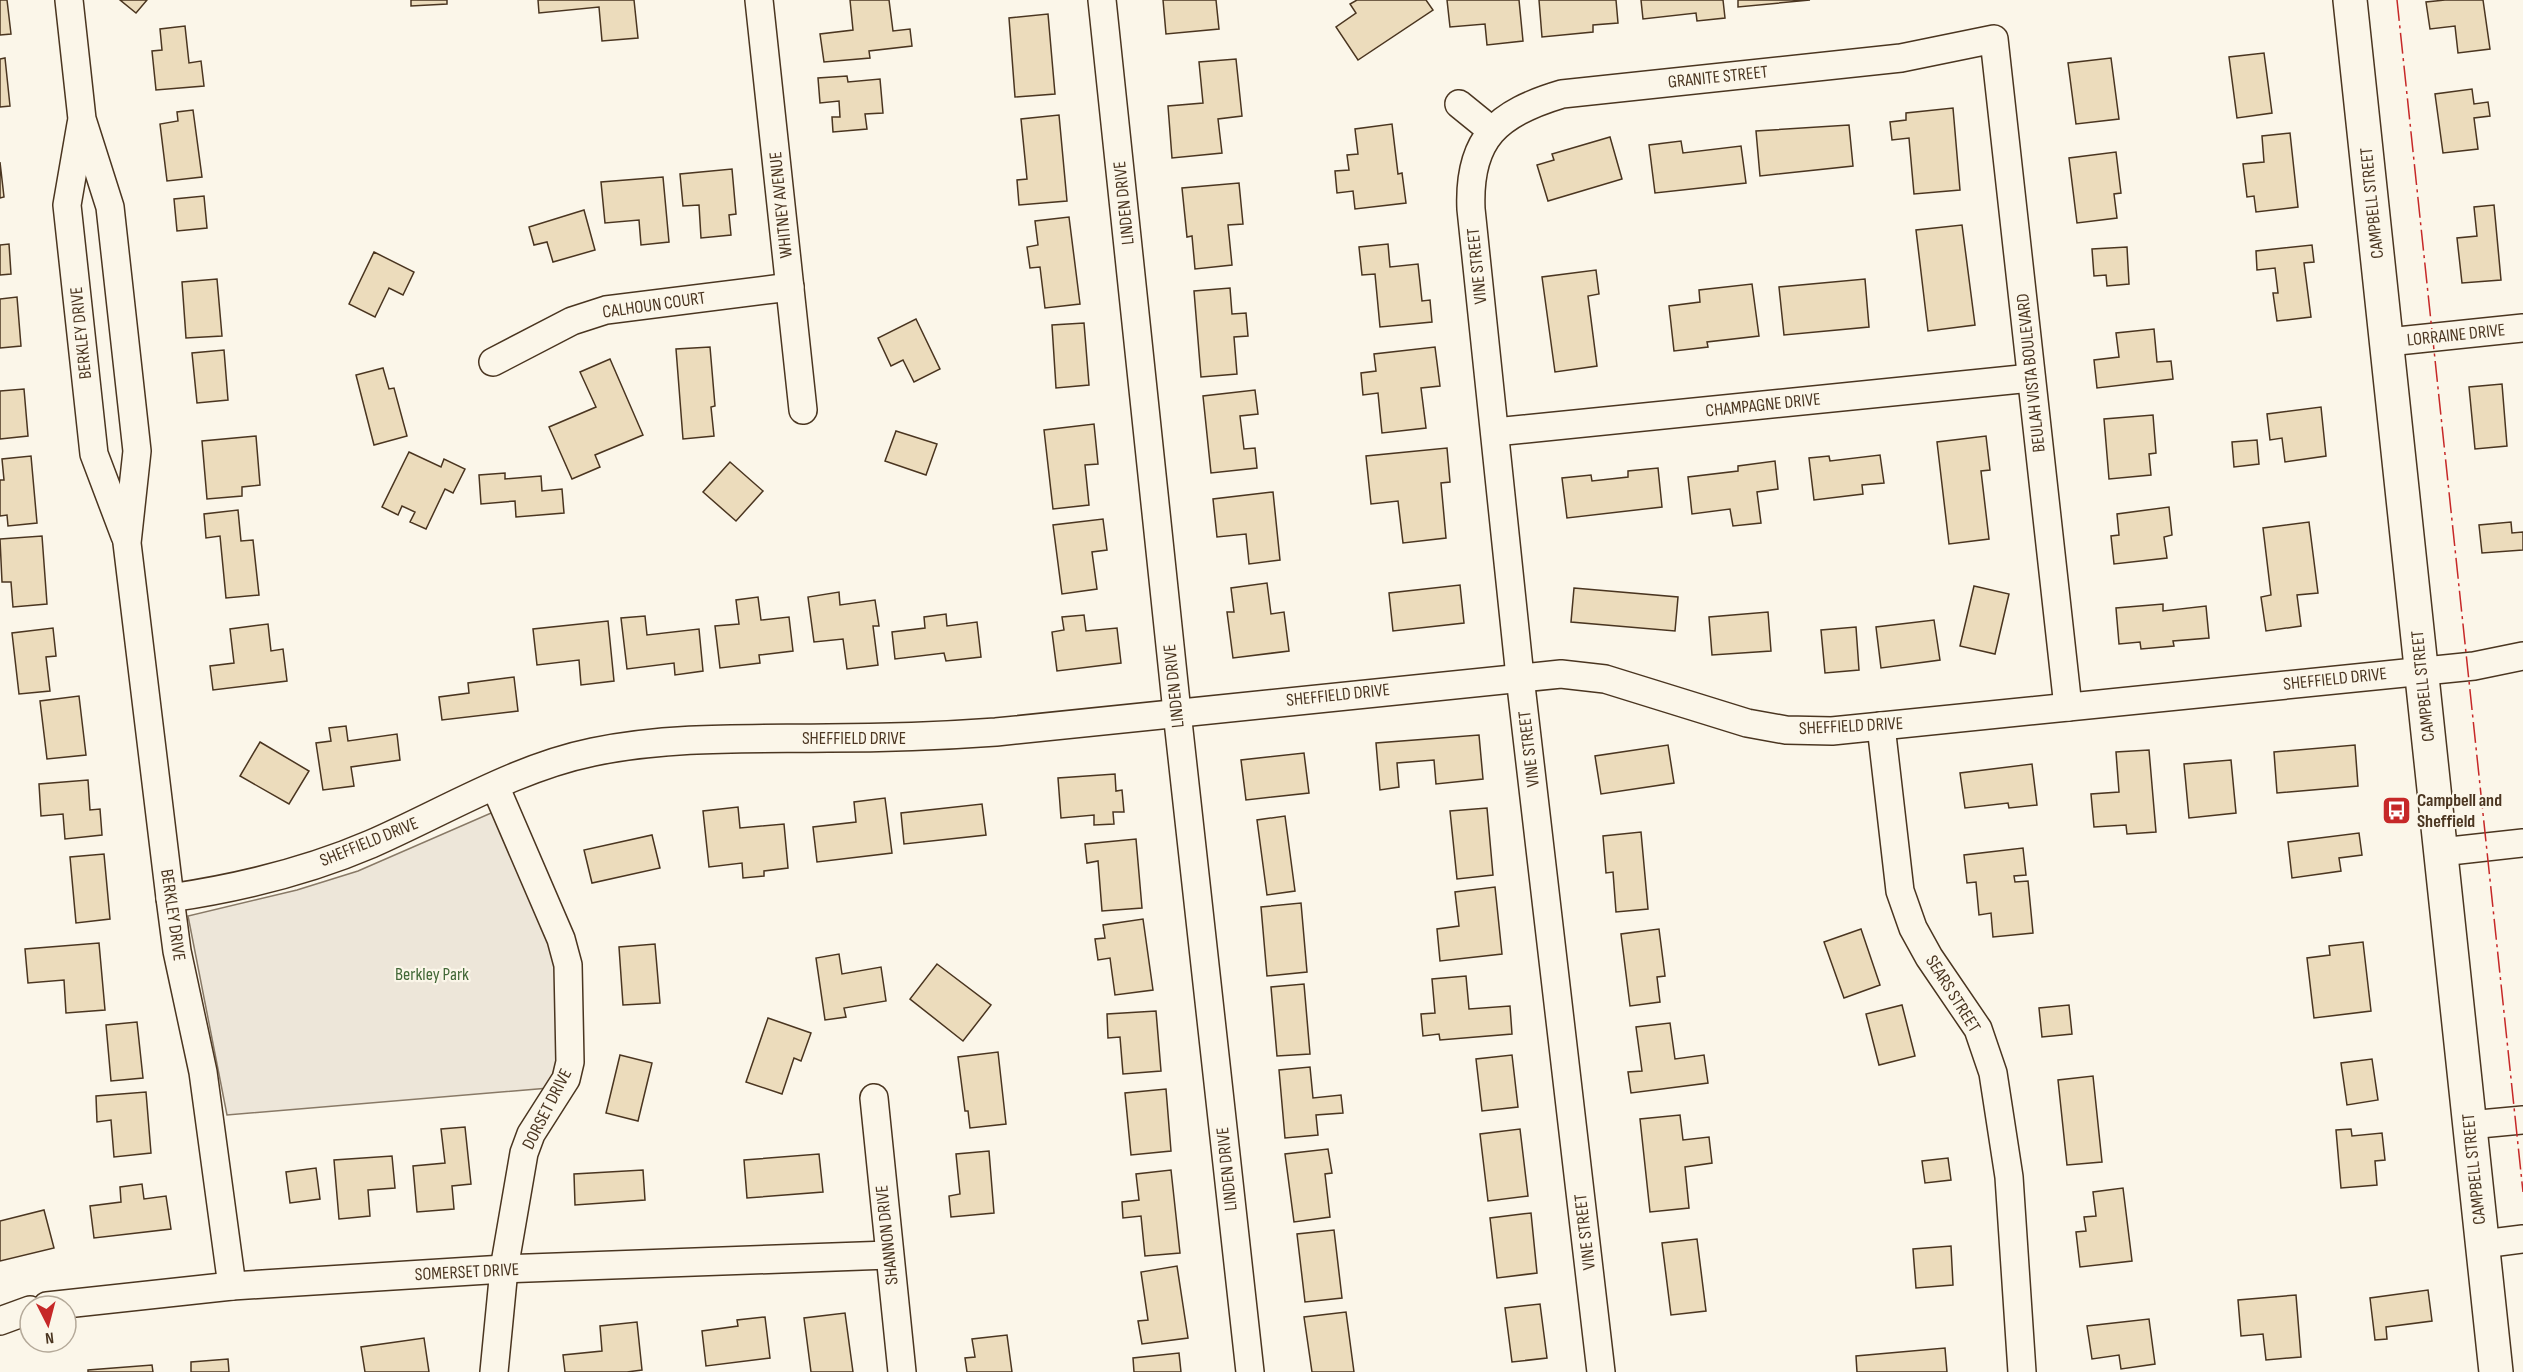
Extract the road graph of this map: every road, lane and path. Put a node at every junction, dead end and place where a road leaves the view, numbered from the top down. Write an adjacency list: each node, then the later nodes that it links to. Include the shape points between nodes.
1 (69, 0): 7 (street, BERKLEY DRIVE)
2 (759, 0): 9 (street, WHITNEY AVENUE)
3 (1102, 0): 21 (street, LINDEN DRIVE)
4 (2350, 0): 11 (main road, CAMPBELL STREET)
5 (1994, 39): 8 (street, GRANITE STREET, via 1901,58 1562,94 1528,104); 13 (street, BEULAH VISTA BOULEVARD)
6 (1459, 104): 8 (street)
7 (82, 119): 16 (street, BERKLEY DRIVE, via 110,207 136,439); 16 (street, BERKLEY DRIVE, via 67,205 94,454)
8 (1491, 130): 15 (street, VINE STREET, via 1480,149 1470,189)
9 (789, 287): 12 (street, CALHOUN COURT, via 606,310 572,321); 14 (street, WHITNEY AVENUE)
10 (2523, 328): 11 (street, LORRAINE DRIVE)
11 (2388, 342): 18 (main road, CAMPBELL STREET)
12 (493, 362)
13 (2031, 378): 15 (street, CHAMPAGNE DRIVE); 20 (street, BEULAH VISTA BOULEVARD)
14 (803, 410)
15 (1496, 432): 19 (street, VINE STREET)
16 (127, 543): 26 (street, BERKLEY DRIVE)
17 (2523, 656): 18 (street, SHEFFIELD DRIVE, via 2474,666)
18 (2421, 670): 20 (street, SHEFFIELD DRIVE); 25 (main road, CAMPBELL STREET)
19 (1520, 676): 21 (street, SHEFFIELD DRIVE); 22 (street, SHEFFIELD DRIVE, via 1561,674 1605,679 1747,723 1786,730); 41 (street, VINE STREET)
20 (2068, 707): 22 (street, SHEFFIELD DRIVE)
21 (1177, 712): 23 (street, SHEFFIELD DRIVE, via 905,738 750,738 644,744 542,766); 40 (street, LINDEN DRIVE)
22 (1881, 726): 42 (street, SEARS STREET, via 1900,891 1929,957 1978,1029 1993,1073 2009,1177)
23 (495, 786): 26 (street, SHEFFIELD DRIVE, via 369,844 315,864); 33 (street, DORSET DRIVE, via 561,939 570,995 570,1062 566,1079 531,1134 524,1153)
24 (2523, 843): 25 (street)
25 (2441, 852): 29 (main road, CAMPBELL STREET)
26 (170, 898): 34 (street, BERKLEY DRIVE, via 203,1072)
27 (874, 1098): 32 (street, SHANNON DRIVE)
28 (2523, 1120): 29 (street)
29 (2469, 1125): 31 (main road, CAMPBELL STREET)
30 (2523, 1239): 31 (street)
31 (2483, 1244): 43 (main road, CAMPBELL STREET)
32 (889, 1255): 33 (street, SOMERSET DRIVE); 39 (street, SHANNON DRIVE)
33 (504, 1269): 34 (street, SOMERSET DRIVE); 38 (street, DORSET DRIVE)
34 (232, 1286): 35 (street, SOMERSET DRIVE)
35 (78, 1303)
36 (18, 1314): 37 (street)
37 (0, 1321)
38 (494, 1372)
39 (902, 1372)
40 (1250, 1372)
41 (1601, 1372)
42 (2022, 1372)
43 (2496, 1372)

